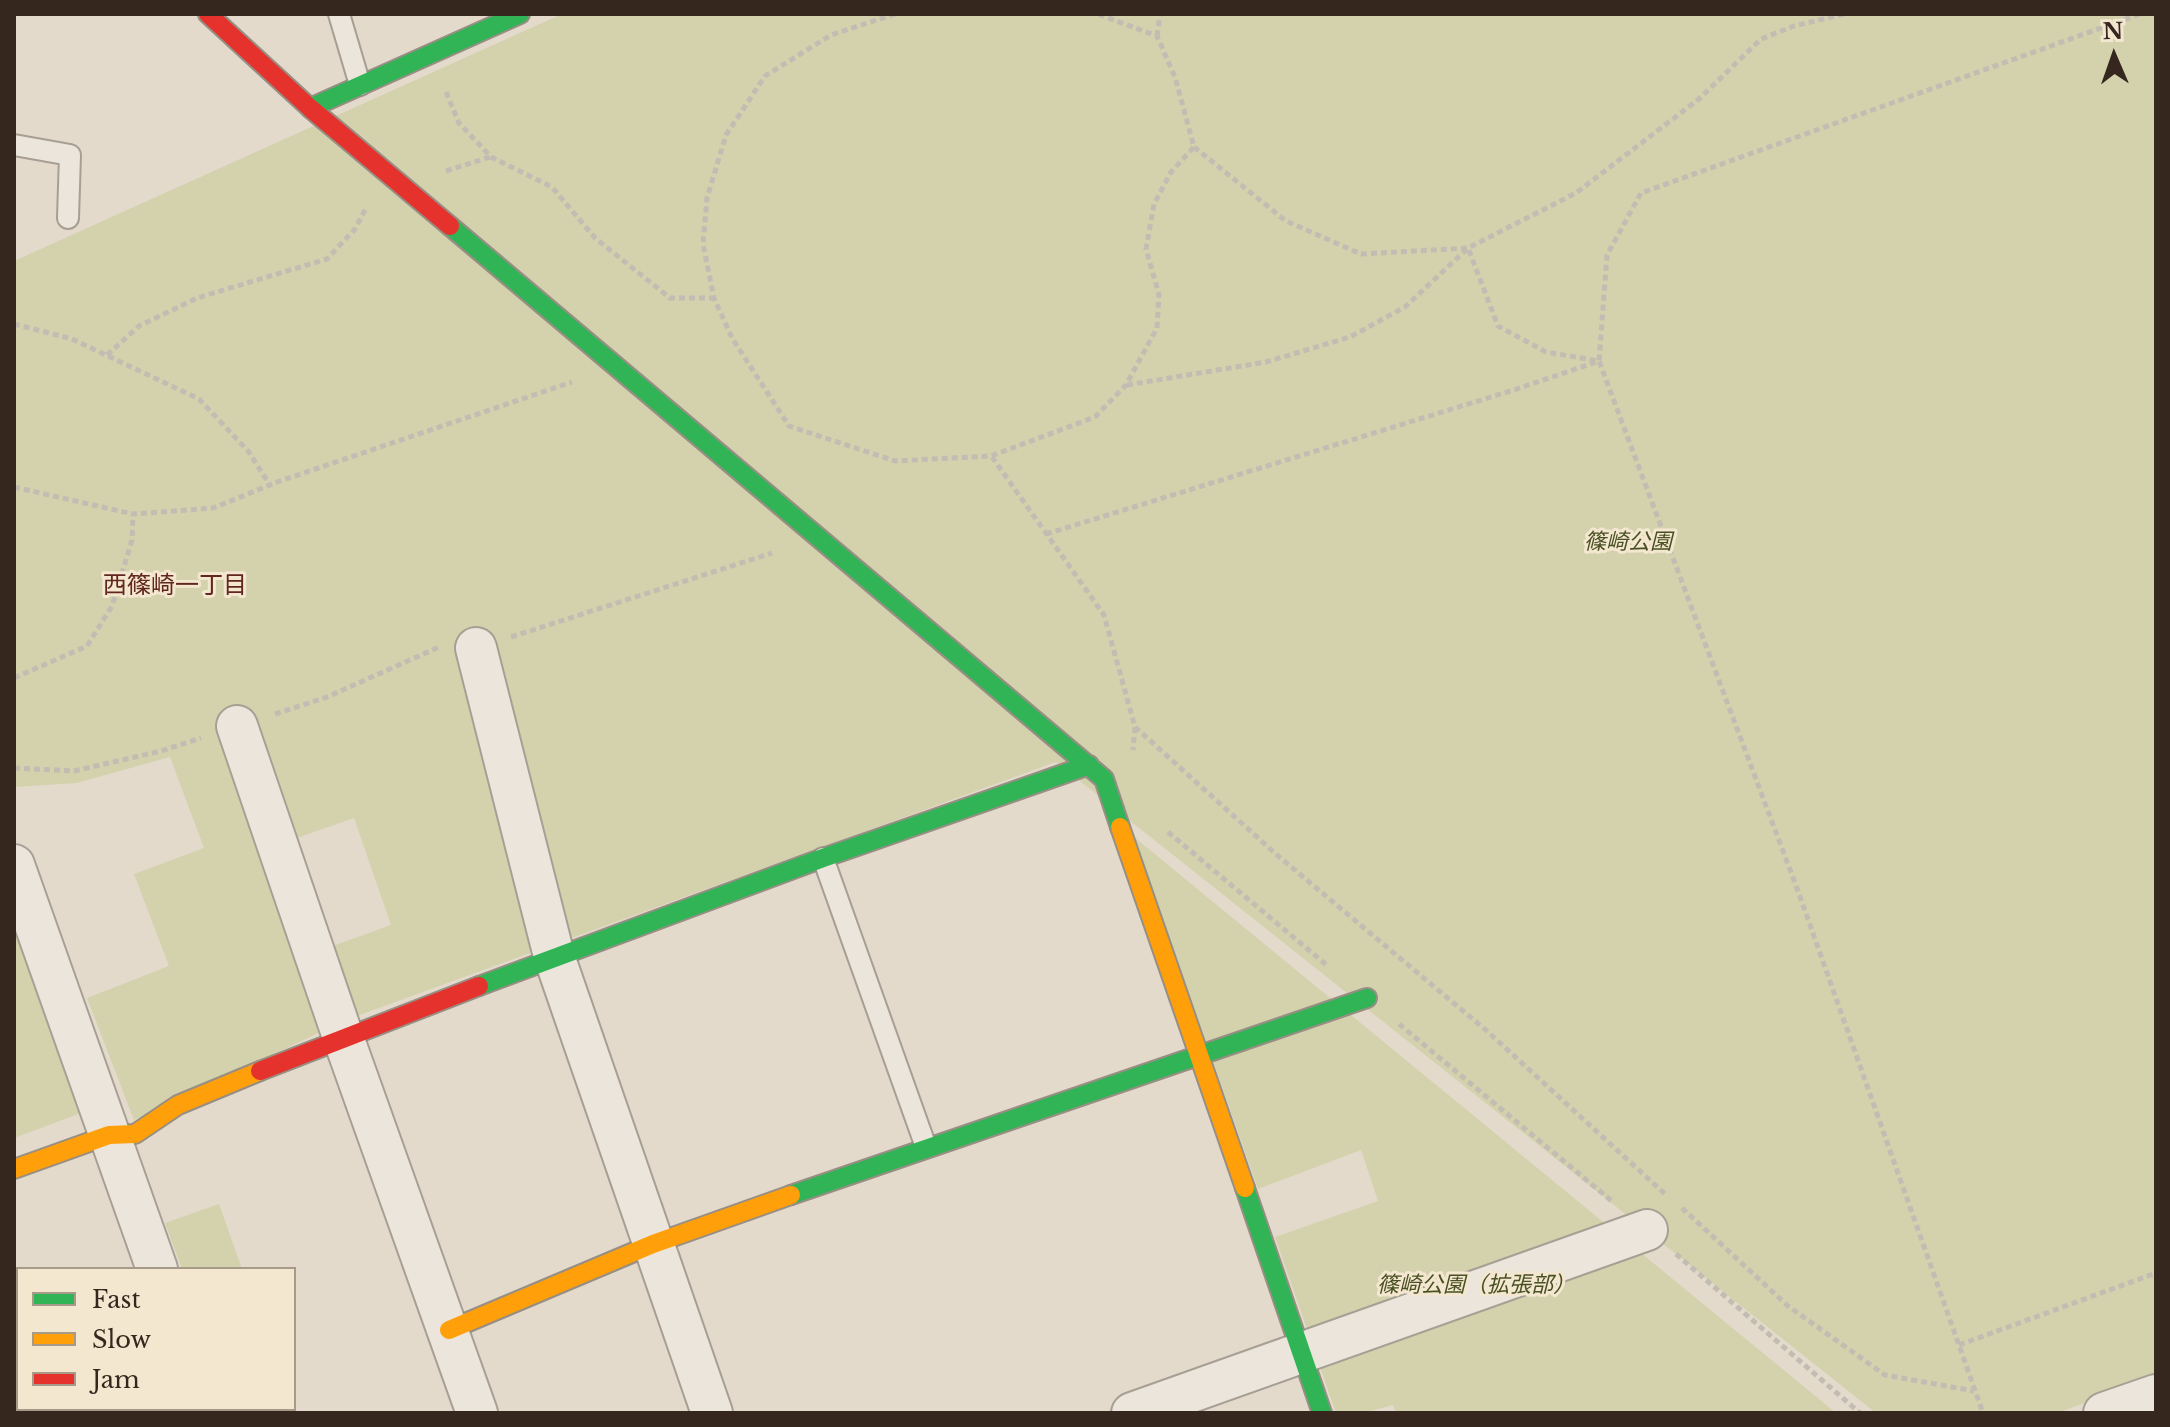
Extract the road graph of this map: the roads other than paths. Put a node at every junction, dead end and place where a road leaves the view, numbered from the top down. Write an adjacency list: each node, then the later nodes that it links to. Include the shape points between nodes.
1 (208, 14): 5 (street)
2 (339, 14): 4 (lane)
3 (520, 14): 4 (street)
4 (360, 85): 5 (street)
5 (310, 108): 10 (street)
6 (14, 145): 7 (lane, via 70,155)
7 (68, 218)
8 (476, 648): 13 (street)
9 (237, 726): 15 (street)
10 (1089, 765): 11 (street); 16 (street, via 1104,779)
11 (823, 858): 13 (street); 18 (lane)
12 (14, 865): 17 (street)
13 (554, 956): 15 (street); 21 (street)
14 (1367, 998): 16 (street)
15 (343, 1037): 17 (street, via 178,1105 135,1134); 23 (street)
16 (1198, 1054): 18 (street); 24 (street)
17 (109, 1135): 19 (street); 22 (street)
18 (926, 1147): 21 (street)
19 (14, 1169)
20 (1647, 1230): 24 (street)
21 (653, 1244): 23 (street); 27 (street)
22 (156, 1267)
23 (449, 1330): 26 (street)
24 (1301, 1353): 28 (street); 29 (street)
25 (2156, 1395): 30 (street)
26 (477, 1413)
27 (712, 1413)
28 (1132, 1413)
29 (1322, 1413)
30 (2104, 1413)

